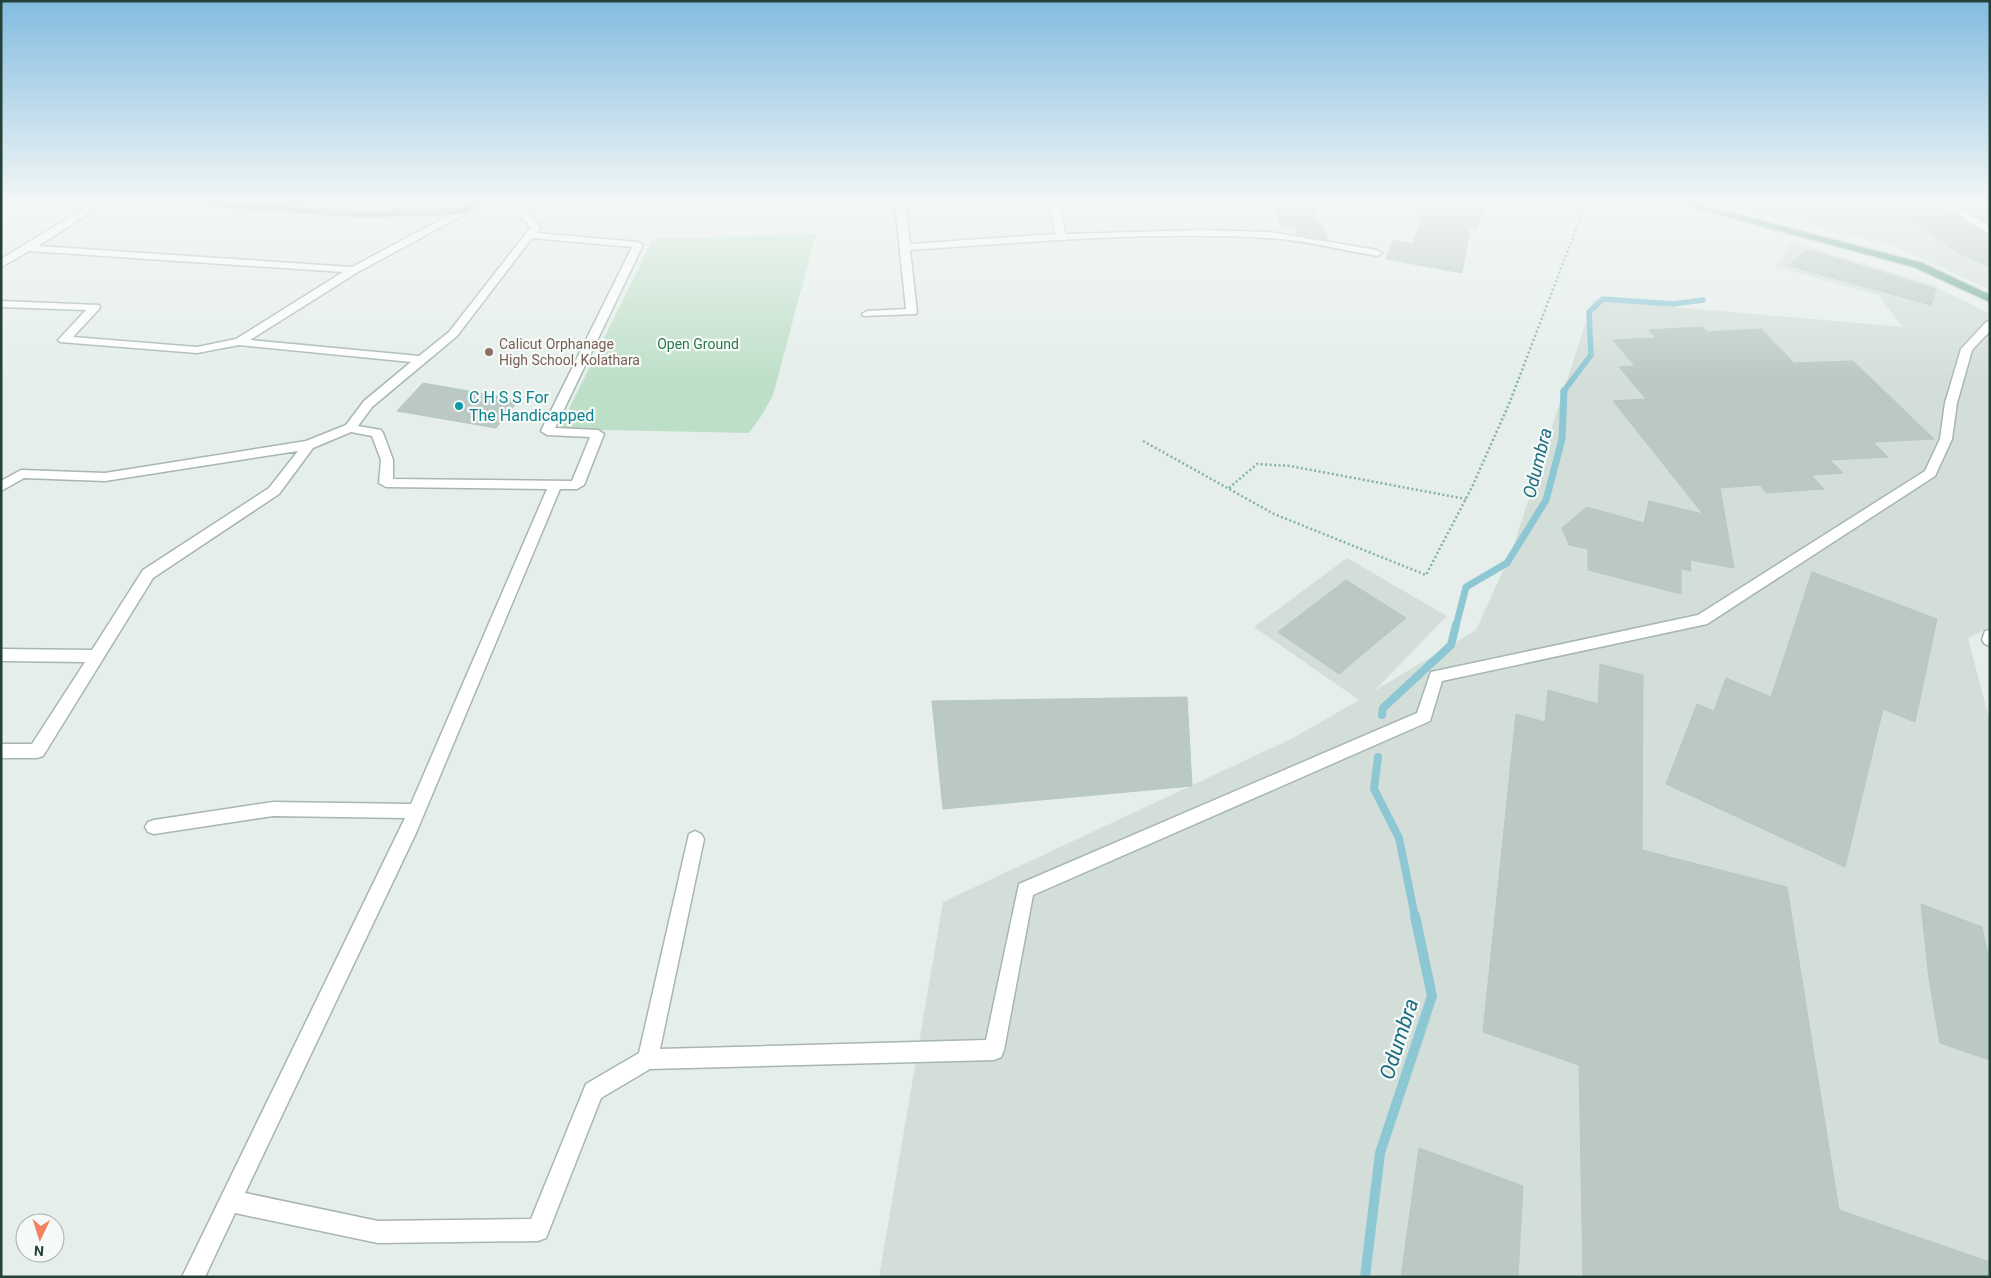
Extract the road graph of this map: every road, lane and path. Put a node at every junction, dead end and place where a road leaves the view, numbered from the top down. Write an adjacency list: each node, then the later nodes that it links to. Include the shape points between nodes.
1 (245, 263): 8 (street)
2 (368, 263): 8 (street)
3 (508, 263): 14 (street, via 453,334)
4 (629, 263): 18 (street, via 547,431 598,434 578,485)
5 (906, 263): 11 (street, via 912,312)
6 (1563, 263): 21 (path, via 1509,404)
7 (1909, 263): 9 (main road)
8 (354, 270): 13 (street)
9 (1990, 299)
10 (1, 304): 13 (street, via 96,307 64,340 196,350)
11 (867, 314)
12 (1990, 324): 30 (street, via 1967,349 1951,403 1946,439 1930,473 1702,620 1436,676 1424,717 1025,890 994,1050)
13 (239, 342): 14 (street)
14 (421, 360): 15 (street, via 368,404)
15 (350, 428): 17 (street); 18 (street, via 376,433 387,460 386,483)
16 (1143, 440): 20 (path)
17 (309, 445): 19 (street, via 105,477 21,474); 25 (street, via 274,491 148,574)
18 (555, 485): 27 (street)
19 (1, 487)
20 (1229, 488): 21 (path, via 1257,464 1290,466); 21 (path, via 1274,514 1426,575)
21 (1466, 499)
22 (1990, 635): 23 (street)
23 (1990, 640)
24 (1, 655): 25 (street)
25 (96, 656): 26 (street, via 37,751)
26 (1, 751)
27 (416, 811): 28 (street, via 273,809); 31 (street)
28 (154, 827)
29 (695, 839): 30 (street)
30 (648, 1059): 31 (street, via 593,1091 538,1230 378,1232)
31 (230, 1201): 32 (street)
32 (193, 1277)

